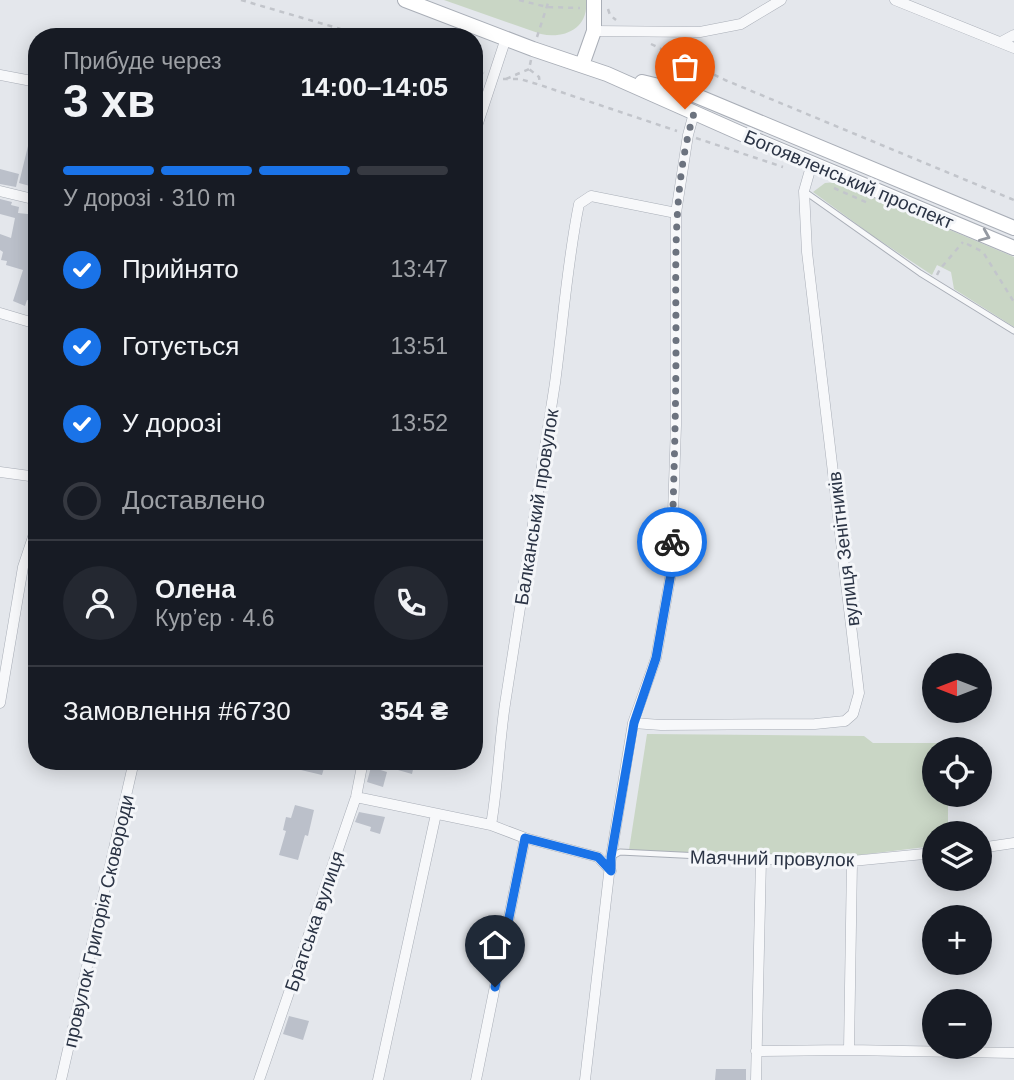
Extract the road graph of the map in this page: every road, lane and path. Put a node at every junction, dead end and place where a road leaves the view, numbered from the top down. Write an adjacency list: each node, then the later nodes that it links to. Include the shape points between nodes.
1 (242, 0): 7 (path)
2 (405, 0): 8 (main road, Богоявленський проспект)
3 (519, 0): 6 (path, via 547,7)
4 (895, 0): 14 (street)
5 (779, 1): 11 (street, via 741,24 727,27 701,32)
6 (594, 4): 10 (main road); 11 (path, via 608,7 610,15)
7 (337, 28)
8 (479, 28)
9 (483, 29): 13 (main road, Богоявленський проспект)
10 (594, 31): 11 (street); 16 (main road)
11 (633, 32): 30 (path, via 725,80)
12 (1014, 35): 14 (street)
13 (506, 38): 16 (main road, Богоявленський проспект); 21 (street)
14 (1001, 42): 15 (street)
15 (1014, 48)
16 (582, 65): 19 (main road, Богоявленський проспект)
17 (529, 69): 21 (path)
18 (483, 73): 21 (path)
19 (607, 74): 24 (main road, Богоявленський проспект); 33 (main road, Богоявленський проспект, via 692,93)
20 (0, 75): 22 (street)
21 (499, 78): 23 (street); 25 (path, via 540,85)
22 (28, 80)
23 (483, 113)
24 (694, 113): 25 (street); 26 (main road, Богоявленський проспект)
25 (688, 135): 26 (path); 32 (street)
26 (810, 169): 28 (street, вулиця Зенітників); 31 (path); 34 (main road, Богоявленський проспект, one-way to 34)
27 (0, 191): 29 (street)
28 (804, 191): 35 (lane); 44 (street, вулиця Зенітників, via 807,252 859,694 845,721)
29 (28, 198)
30 (1014, 200)
31 (873, 205)
32 (676, 213): 44 (street, via 671,573 656,658); 49 (street, Балканський провулок, via 591,196 579,204)
33 (1014, 228)
34 (1014, 248)
35 (934, 281): 36 (path, via 962,242 983,252); 39 (lane)
36 (1014, 302)
37 (0, 313): 38 (street)
38 (28, 321)
39 (1014, 331)
40 (0, 472): 41 (street)
41 (28, 476)
42 (28, 552): 43 (street)
43 (0, 703)
44 (634, 723): 54 (street)
45 (132, 770): 61 (street, провулок Григорія Сковороди)
46 (361, 770): 47 (street, Братська вулиця)
47 (356, 797): 48 (street); 62 (street, Братська вулиця)
48 (436, 814): 49 (street); 63 (street)
49 (491, 825): 50 (street)
50 (525, 838): 57 (street, via 598,857); 64 (street)
51 (1014, 843): 52 (street)
52 (992, 846)
53 (922, 854): 56 (street, Маячний провулок)
54 (611, 857): 55 (lane, Маячний провулок, via 620,852); 57 (street)
55 (761, 859): 56 (street, Маячний провулок); 59 (street)
56 (852, 861): 58 (street)
57 (611, 871): 65 (street)
58 (849, 1050): 59 (street); 60 (street)
59 (756, 1051): 66 (street)
60 (1014, 1053)
61 (61, 1080)
62 (259, 1080)
63 (378, 1080)
64 (477, 1080)
65 (584, 1080)
66 (756, 1080)

